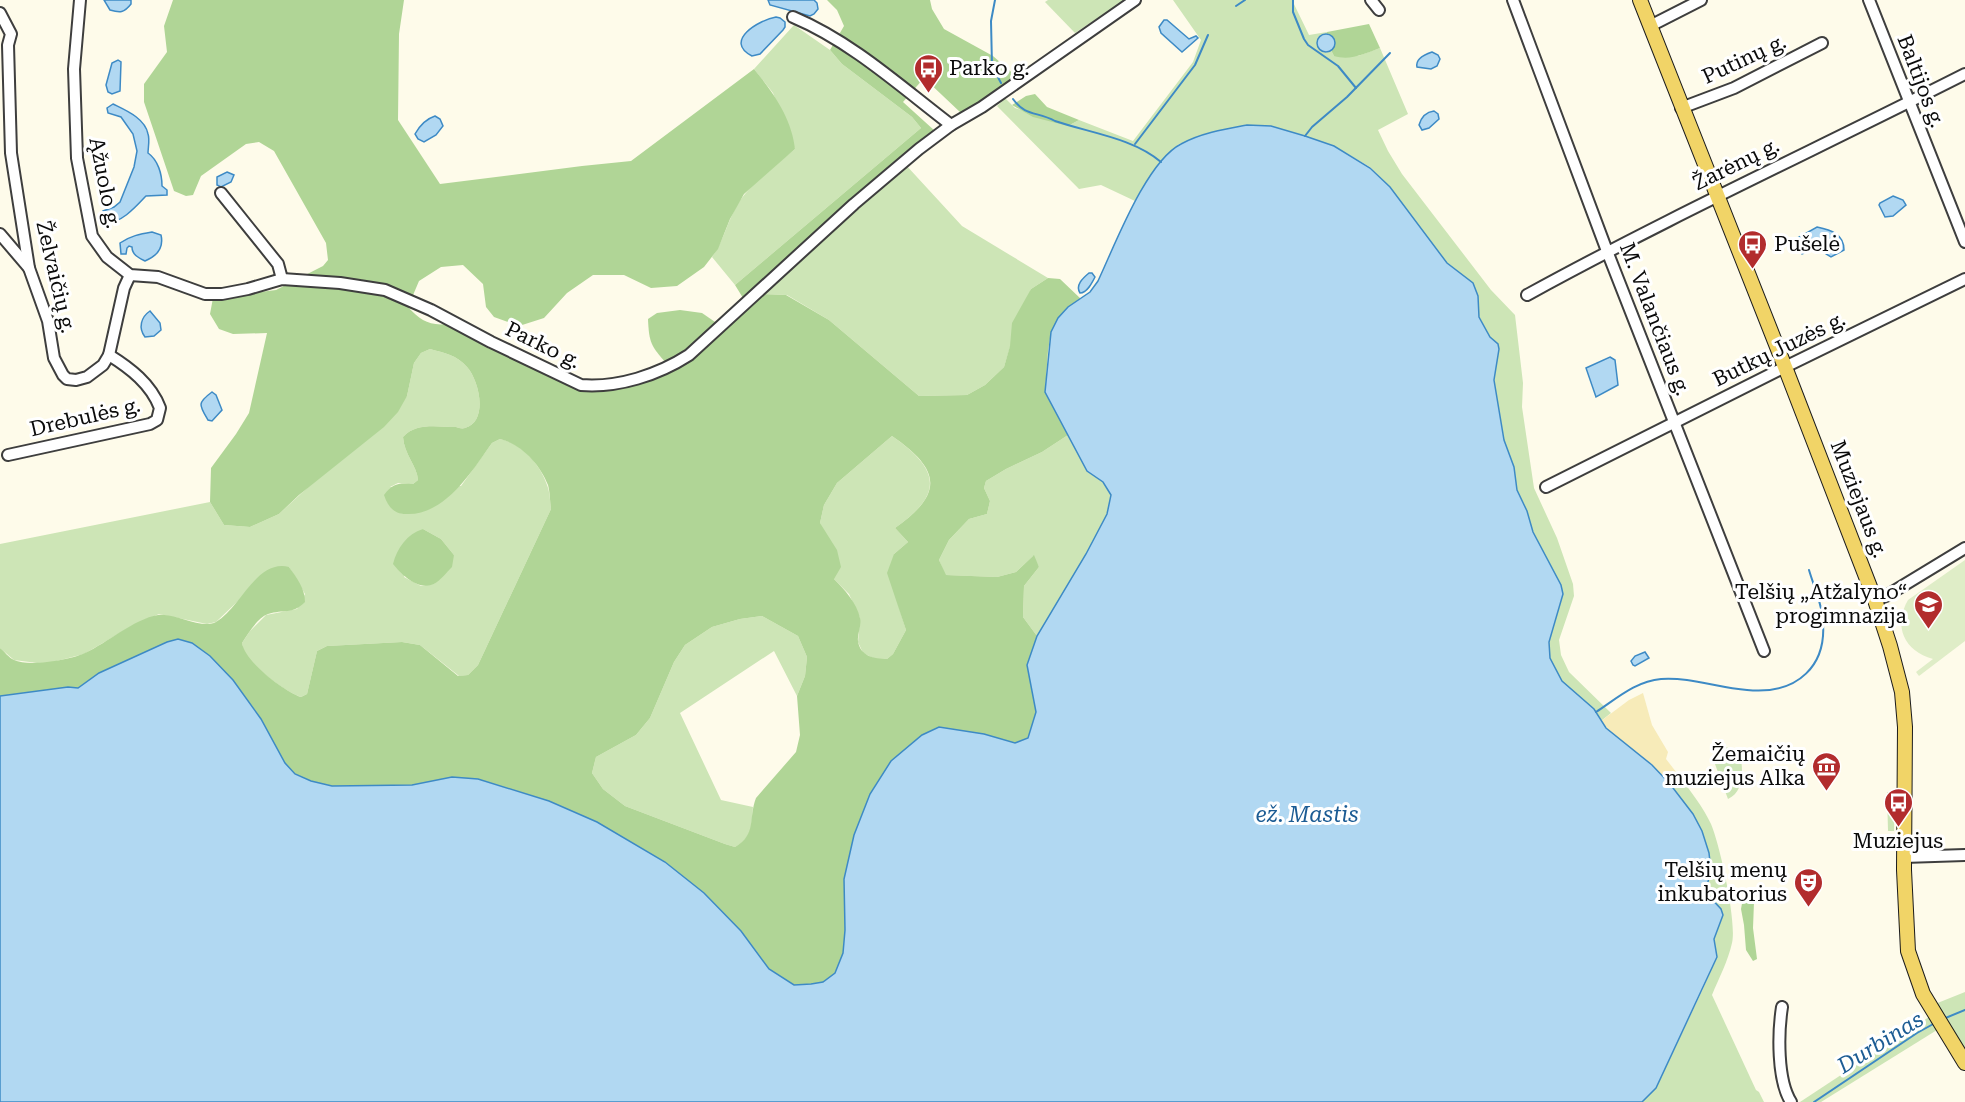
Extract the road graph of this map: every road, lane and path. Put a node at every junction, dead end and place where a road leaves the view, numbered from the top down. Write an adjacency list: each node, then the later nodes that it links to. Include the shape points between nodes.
1 (80, 0): 24 (street, Ąžuolo g., via 74,69 76,158 93,236 107,257)
2 (1135, 0): 17 (street, Parko g.)
3 (1371, 0): 8 (street)
4 (1513, 0): 22 (street, M. Valančiaus g.)
5 (1640, 0): 11 (main road, Muziejaus g.)
6 (1701, 0): 11 (street)
7 (1869, 0): 15 (street, Baltijos g.)
8 (1379, 10)
9 (0, 13): 13 (street, Želvaičių g., via 11,34)
10 (793, 17): 17 (street, via 846,45)
11 (1650, 26): 16 (main road, Muziejaus g.)
12 (1822, 43): 16 (street, Putinų g., via 1734,88)
13 (4, 49): 23 (street, Želvaičių g., via 11,153)
14 (1965, 74): 15 (street, Žarėnų g.)
15 (1908, 102): 19 (street, Žarėnų g.); 21 (street, Baltijos g.)
16 (1681, 108): 19 (main road, Muziejaus g.)
17 (951, 125): 25 (street, Parko g., via 854,204 699,347 675,364 609,386 581,385 385,290)
18 (222, 193): 25 (street, via 278,264)
19 (1718, 195): 22 (street, Žarėnų g.); 29 (main road, Muziejaus g.)
20 (0, 234): 23 (street)
21 (1965, 242)
22 (1607, 251): 27 (street, Žarėnų g.); 30 (street, M. Valančiaus g.)
23 (29, 268): 28 (street, Želvaičių g., via 48,321 54,358 63,375 71,380 87,376 103,365)
24 (130, 275): 25 (street, via 158,277 205,294 248,289); 28 (street)
25 (282, 279)
26 (1965, 279): 29 (street, Butkų Juzės g.)
27 (1527, 295)
28 (109, 355): 31 (street, Drebulės g., via 130,368 146,385 160,408 157,420)
29 (1785, 367): 30 (street, Butkų Juzės g.); 34 (main road, Muziejaus g.)
30 (1675, 423): 32 (street, Butkų Juzės g.); 35 (street, M. Valančiaus g.)
31 (8, 455)
32 (1546, 488)
33 (1965, 548): 34 (street)
34 (1875, 600): 36 (main road, Muziejaus g., via 1903,700)
35 (1764, 651)
36 (1904, 853): 37 (street, via 1936,850); 39 (main road, Muziejaus g., via 1908,951 1932,1010)
37 (1962, 854)
38 (1782, 1007): 40 (street, via 1781,1075)
39 (1965, 1063)
40 (1791, 1102)

